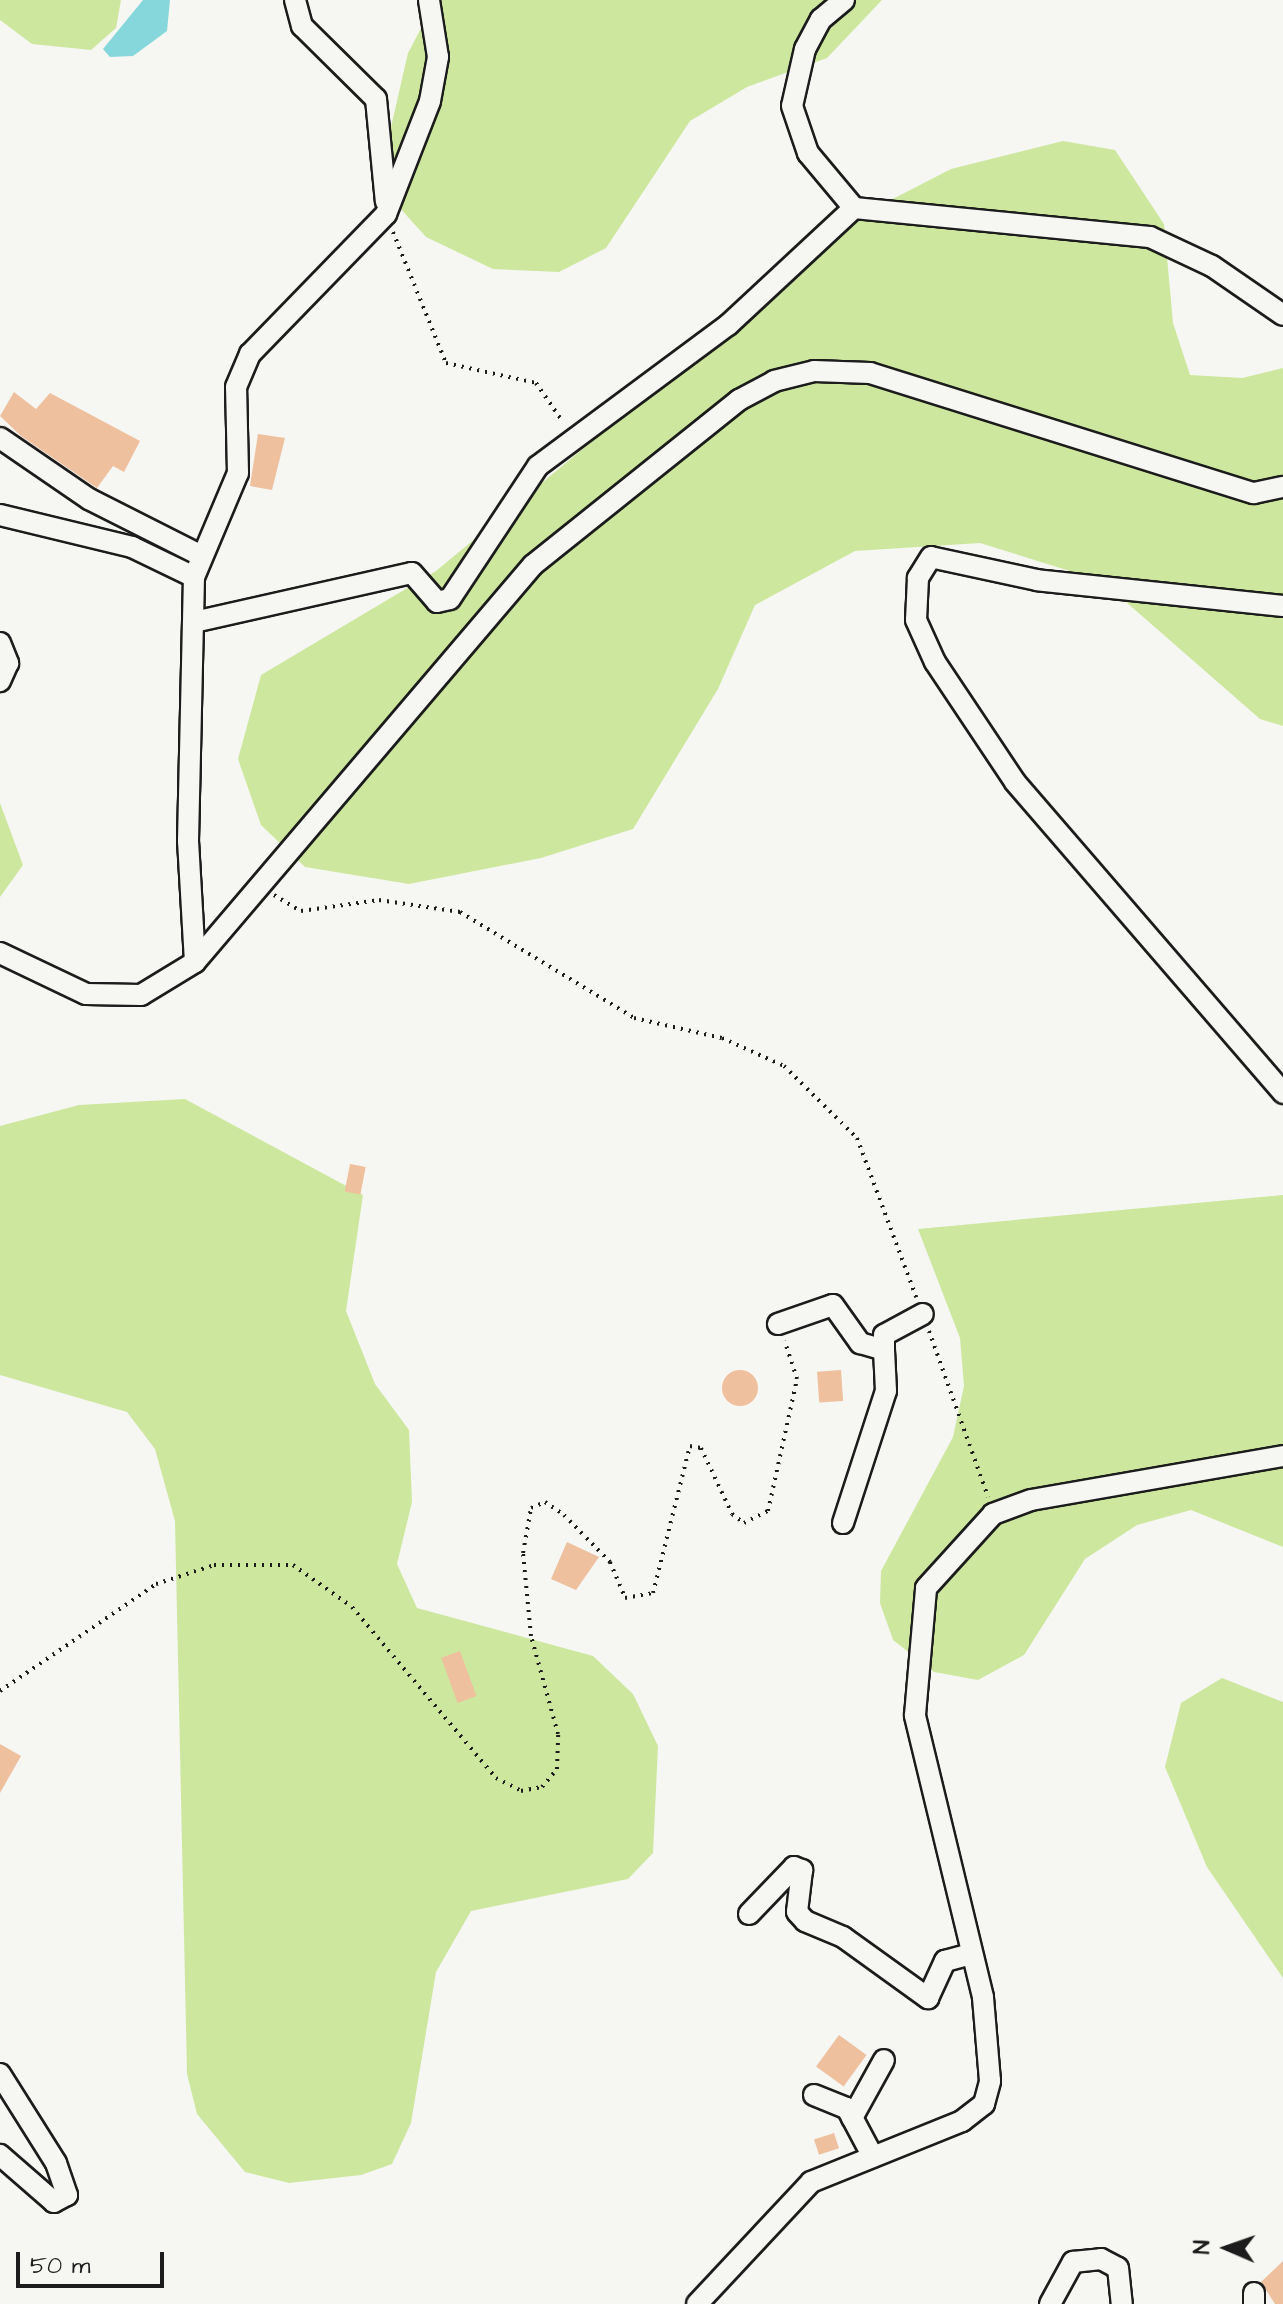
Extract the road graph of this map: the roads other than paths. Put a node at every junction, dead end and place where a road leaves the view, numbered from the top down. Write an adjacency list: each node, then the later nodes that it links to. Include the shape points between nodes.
1 (295, 0): 5 (street, via 302,26 376,99)
2 (429, 0): 5 (street, via 438,57 430,101)
3 (844, 0): 4 (street, via 821,19 805,49 792,106 808,153)
4 (854, 208): 6 (street, via 1150,237 1212,266); 13 (street, via 728,325 572,435 538,466 450,599 437,602 412,573)
5 (386, 214): 10 (street, via 250,354 236,387 238,473)
6 (1283, 315)
7 (0, 438): 10 (street, via 89,499)
8 (1283, 487): 17 (street, via 1254,493 870,373 814,371 774,381 739,400 533,565)
9 (0, 515): 11 (street, via 132,547)
10 (200, 555): 11 (street)
11 (194, 577): 13 (street)
12 (1283, 606): 18 (street, via 1037,580 931,557 918,578 916,620 935,662 1015,782)
13 (194, 622): 17 (street, via 188,841)
14 (0, 643): 15 (street, via 8,663)
15 (0, 681)
16 (0, 953): 17 (street, via 86,994 141,995)
17 (195, 962)
18 (1283, 1093)
19 (923, 1314): 21 (street, via 884,1335)
20 (778, 1324): 21 (street, via 833,1305 860,1343)
21 (884, 1350): 23 (street, via 886,1391)
22 (1283, 1456): 25 (street, via 1125,1479 993,1514 926,1588 913,1690)
23 (843, 1523)
24 (749, 1914): 25 (street, via 794,1867 802,1870 797,1912 805,1921 843,1937 928,1998 945,1961)
25 (972, 1954): 31 (street, via 990,2081 984,2104 962,2121)
26 (884, 2060): 29 (street)
27 (0, 2074): 30 (street, via 56,2163 67,2195 54,2202)
28 (814, 2095): 29 (street, via 847,2108)
29 (852, 2118): 31 (street)
30 (0, 2155)
31 (873, 2157): 32 (street, via 811,2182)
32 (697, 2304)
33 (1050, 2304): 34 (street, via 1073,2262 1101,2259 1118,2268)
34 (1122, 2304)

